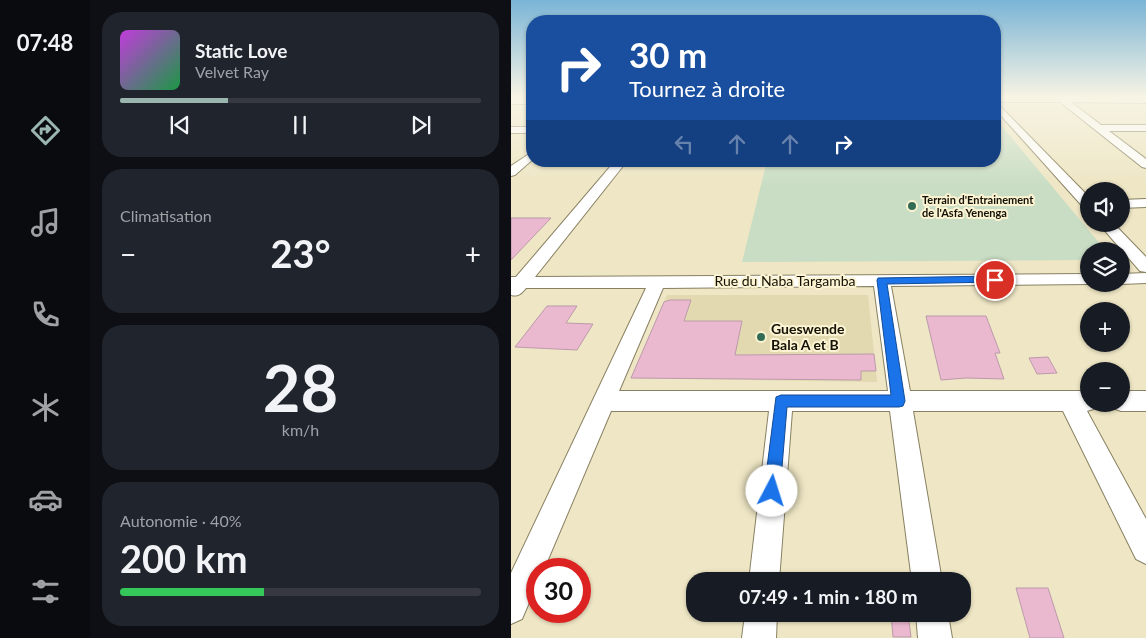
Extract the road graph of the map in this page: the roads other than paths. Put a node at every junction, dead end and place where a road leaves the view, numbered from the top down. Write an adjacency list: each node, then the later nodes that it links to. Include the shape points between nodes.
1 (1016, 127): 10 (street)
2 (1099, 128): 3 (street); 7 (street)
3 (1146, 128)
4 (511, 130): 5 (street)
5 (526, 130)
6 (526, 159): 9 (street)
7 (1146, 165)
8 (616, 167): 20 (street)
9 (511, 172)
10 (1080, 195)
11 (1146, 203): 12 (street)
12 (1130, 204)
13 (1113, 232): 14 (street)
14 (1146, 267)
15 (1130, 278): 16 (street)
16 (1146, 278)
17 (1080, 279): 18 (street, Rue du Naba Targamba)
18 (882, 280): 19 (street, Rue du Naba Targamba); 23 (street)
19 (657, 282): 20 (street, Rue du Naba Targamba); 21 (street)
20 (514, 287)
21 (605, 401): 22 (street); 30 (street)
22 (781, 401): 23 (street); 28 (street)
23 (899, 401): 24 (street); 29 (street)
24 (1079, 401): 27 (street)
25 (1130, 401): 26 (street)
26 (1146, 401)
27 (1146, 549)
28 (765, 572)
29 (926, 572)
30 (511, 608)
31 (760, 622): 33 (street)
32 (933, 622): 34 (street)
33 (759, 638)
34 (935, 638)

